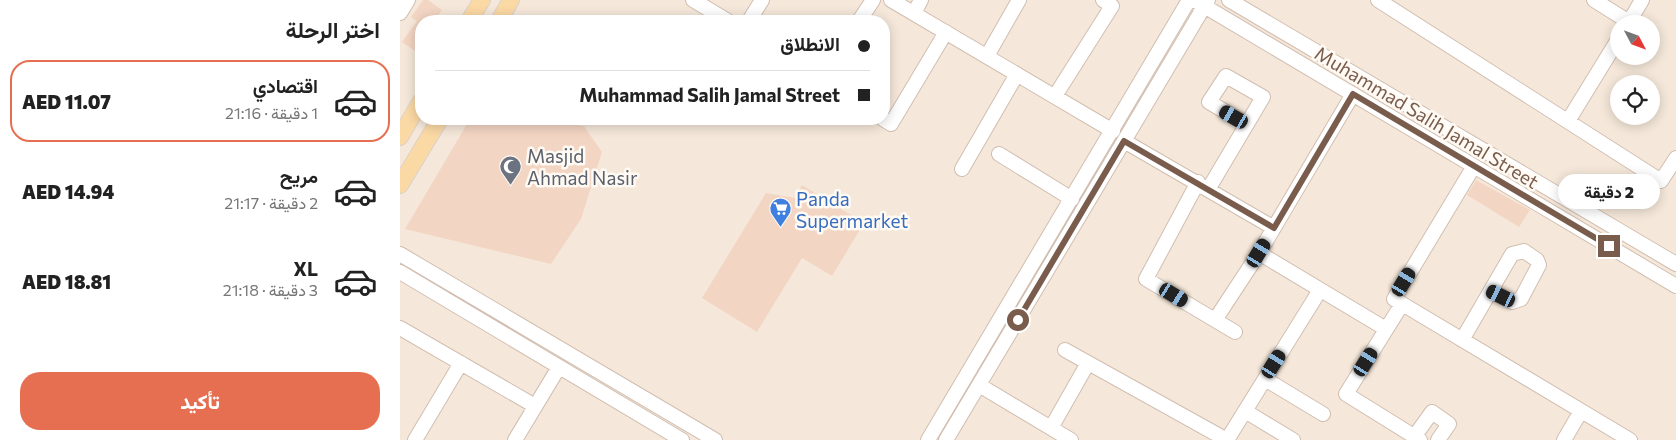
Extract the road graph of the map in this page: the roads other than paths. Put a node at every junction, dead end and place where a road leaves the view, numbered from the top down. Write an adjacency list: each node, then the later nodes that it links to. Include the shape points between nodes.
1 (408, 0): 17 (street)
2 (482, 0): 19 (main road)
3 (511, 0): 20 (main road)
4 (693, 0): 21 (street)
5 (762, 0): 22 (street)
6 (873, 0): 23 (street)
7 (892, 0): 18 (street)
8 (921, 0): 18 (street)
9 (1019, 0): 28 (street)
10 (1103, 0): 31 (street, via 1112,6)
11 (1189, 0): 37 (street)
12 (1229, 0): 50 (street, Muhammad Salih Jamal Street)
13 (1378, 0): 33 (street)
14 (1594, 0): 24 (street)
15 (1642, 0): 25 (street)
16 (1202, 2): 30 (street, Muhammad Salih Jamal Street); 39 (street)
17 (400, 13)
18 (914, 13): 26 (street)
19 (473, 15)
20 (502, 15)
21 (718, 15)
22 (753, 15)
23 (863, 15)
24 (1616, 15)
25 (1633, 15)
26 (946, 32): 28 (street); 34 (street)
27 (1610, 53): 33 (street)
28 (987, 56): 29 (street)
29 (1017, 74): 31 (street); 43 (street)
30 (1353, 94): 42 (street, Muhammad Salih Jamal Street); 47 (street)
31 (1055, 96): 37 (street)
32 (415, 111): 38 (main road)
33 (1568, 121): 41 (street, via 1661,181)
34 (890, 123)
35 (1246, 124): 45 (street)
36 (436, 125): 44 (main road)
37 (1113, 131): 46 (street)
38 (400, 137)
39 (1124, 141): 45 (street); 66 (street)
40 (999, 154): 46 (street)
41 (1676, 158)
42 (1474, 166): 52 (street, Muhammad Salih Jamal Street); 55 (street, via 1394,299)
43 (962, 169)
44 (400, 185)
45 (1204, 185): 47 (street); 56 (street, via 1146,279)
46 (1072, 199): 77 (street)
47 (1274, 228): 48 (street)
48 (1259, 253): 53 (street); 56 (street)
49 (400, 254): 76 (street)
50 (1676, 264)
51 (400, 272): 64 (street)
52 (1676, 286)
53 (1320, 290): 58 (street); 65 (street)
54 (1491, 291): 60 (street)
55 (1402, 304): 58 (street); 60 (street)
56 (1215, 320): 59 (street)
57 (400, 328): 62 (street)
58 (1386, 329): 72 (street, via 1346,394)
59 (1236, 332)
60 (1462, 340): 69 (street)
61 (1065, 350): 63 (street)
62 (461, 363): 67 (street); 74 (street)
63 (1088, 363): 71 (street); 80 (street)
64 (559, 367): 67 (street); 73 (street)
65 (1264, 380): 68 (street); 70 (street)
66 (979, 385): 71 (street); 78 (street)
67 (535, 406): 75 (street)
68 (1245, 411): 80 (street); 81 (street)
69 (1581, 411): 83 (street); 84 (street)
70 (1323, 414)
71 (1051, 428): 79 (street)
72 (1417, 438): 82 (street, via 1432,412 1449,424)
73 (679, 439)
74 (415, 440)
75 (514, 440)
76 (715, 440)
77 (928, 440)
78 (946, 440)
79 (1071, 440)
80 (1227, 440)
81 (1293, 440)
82 (1438, 440)
83 (1564, 440)
84 (1630, 440)

